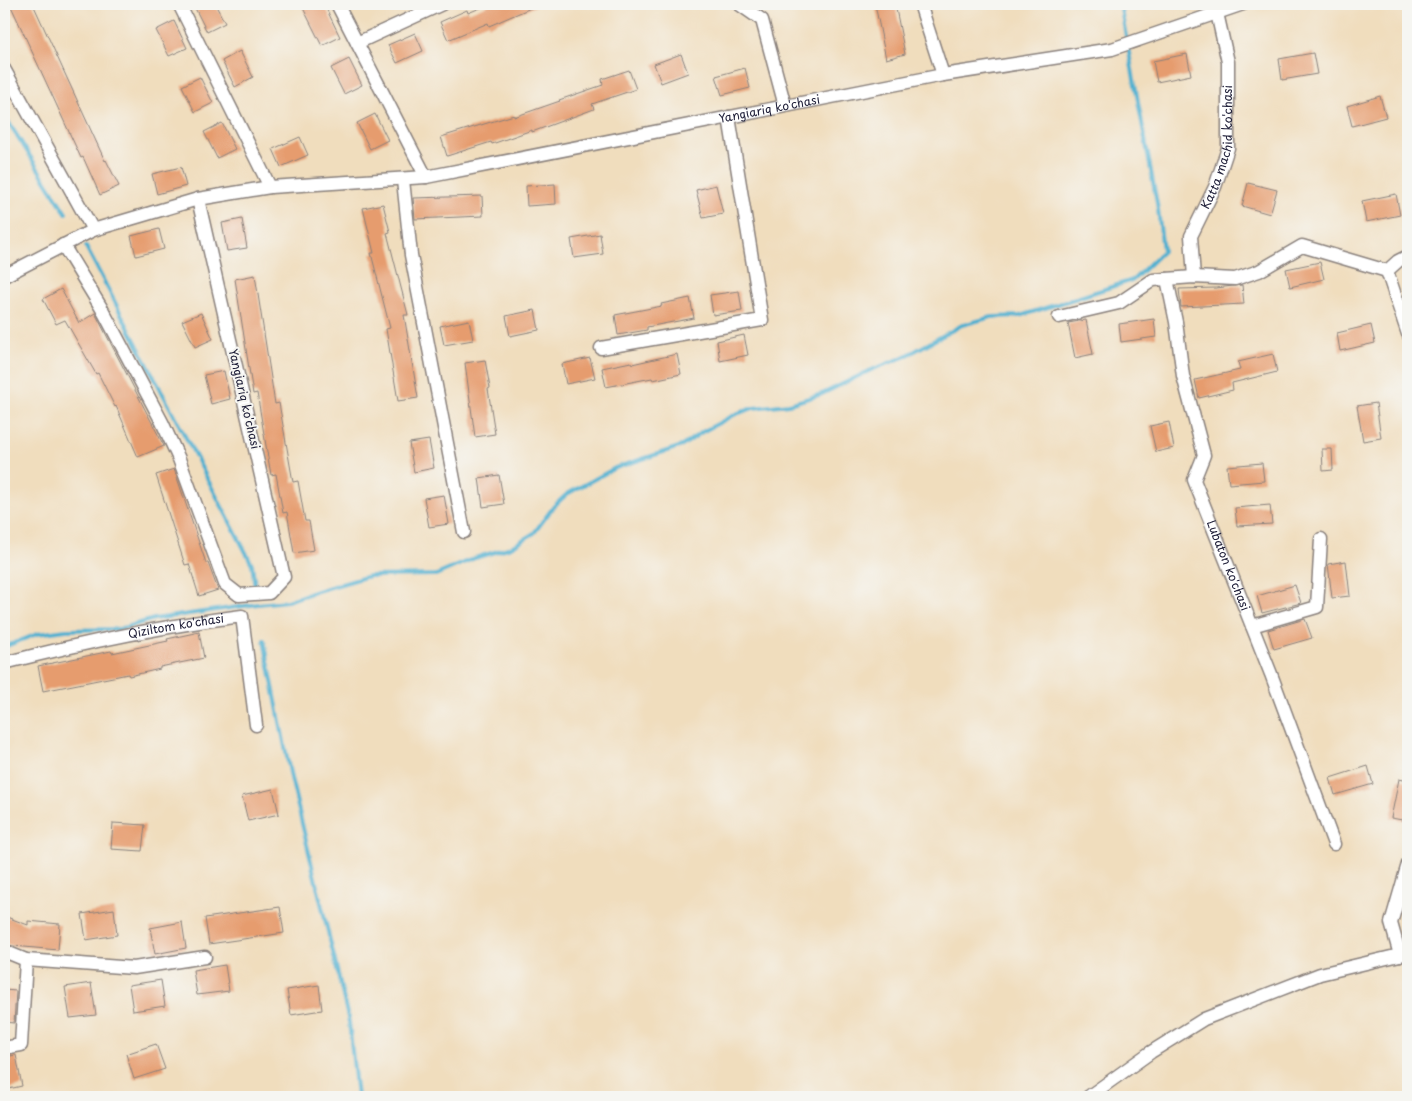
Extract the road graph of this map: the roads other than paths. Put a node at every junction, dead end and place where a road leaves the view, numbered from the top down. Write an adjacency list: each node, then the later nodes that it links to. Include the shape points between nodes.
1 (179, 4): 15 (street)
2 (337, 4): 8 (street)
3 (442, 4): 8 (street)
4 (739, 4): 11 (street, via 762,20)
5 (920, 4): 10 (street)
6 (1243, 4): 7 (street)
7 (1217, 13): 10 (street, Yangiariq ko'chasi, via 1112,49); 22 (street, Katta machid ko'chasi, via 1228,62 1228,148 1215,188 1191,236)
8 (357, 43): 13 (street)
9 (4, 69): 17 (street)
10 (943, 75): 11 (street, Yangiariq ko'chasi)
11 (785, 106): 12 (street, Yangiariq ko'chasi)
12 (729, 117): 13 (street, Yangiariq ko'chasi); 26 (street, via 762,320)
13 (426, 177): 14 (street, Yangiariq ko'chasi)
14 (403, 180): 15 (street, Yangiariq ko'chasi); 27 (street, via 411,255)
15 (270, 187): 16 (street, Yangiariq ko'chasi)
16 (198, 199): 17 (street, Yangiariq ko'chasi); 18 (street, Yangiariq ko'chasi, via 284,577 270,593 240,595 225,584 179,458 162,422 102,308)
17 (93, 230): 18 (street, Yangiariq ko'chasi)
18 (64, 245): 21 (street)
19 (1408, 256): 20 (street)
20 (1388, 271): 22 (street, via 1302,246 1259,271 1235,279); 25 (street)
21 (4, 276)
22 (1194, 277): 23 (street)
23 (1166, 279): 24 (street, via 1153,280 1119,303); 29 (street, Lubaton ko'chasi, via 1183,376 1204,455 1194,480)
24 (1059, 317)
25 (1408, 334)
26 (600, 348)
27 (464, 532)
28 (1320, 539): 29 (street, via 1317,607)
29 (1252, 626): 32 (street, Lubaton ko'chasi)
30 (4, 663): 31 (street, Qiziltom ko'chasi, via 242,616)
31 (256, 725)
32 (1334, 844)
33 (1408, 864): 35 (street, via 1391,923)
34 (4, 952): 37 (street)
35 (1404, 954): 39 (street, via 1320,974 1204,1019 1151,1052)
36 (205, 956): 37 (street, via 134,968)
37 (26, 960): 38 (street, via 21,1045)
38 (4, 1048)
39 (1101, 1093): 40 (street)
40 (1088, 1097)

